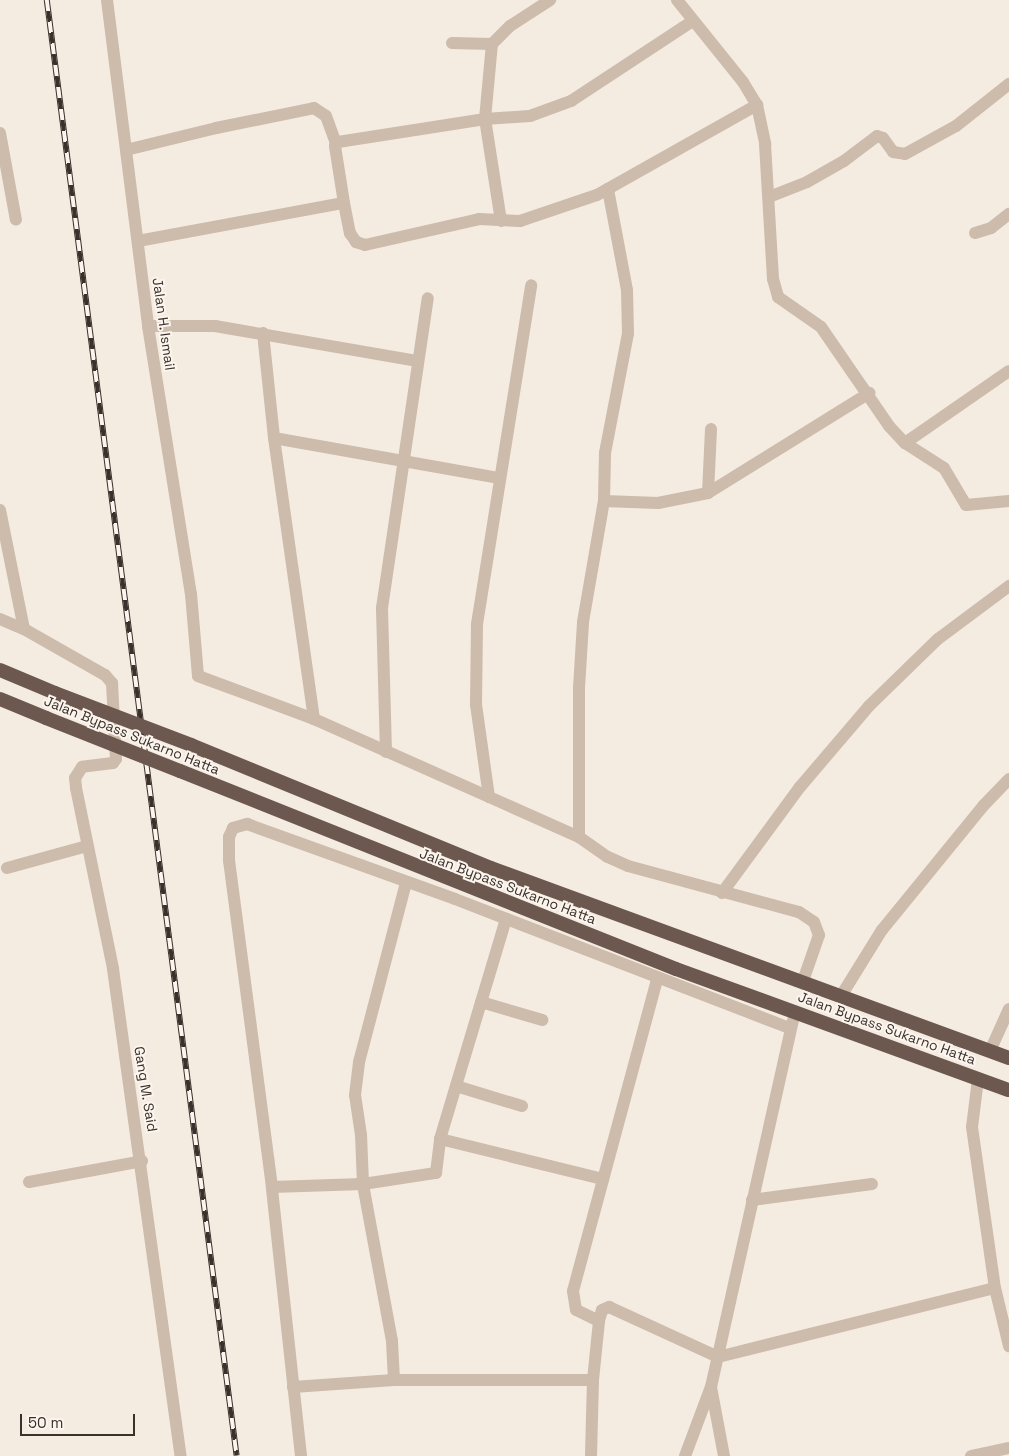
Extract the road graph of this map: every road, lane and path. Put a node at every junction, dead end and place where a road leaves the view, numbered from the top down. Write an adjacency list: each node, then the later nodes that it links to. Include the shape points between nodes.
1 (107, 0): 12 (street, Jalan H. Ismail)
2 (550, 0): 6 (street, via 510,26)
3 (677, 0): 4 (street)
4 (693, 21): 8 (street, via 743,82); 9 (street, via 571,101 530,116)
5 (452, 43): 6 (street)
6 (492, 44): 9 (street)
7 (1009, 84): 14 (street, via 956,126 905,154 893,152 877,136 815,178)
8 (757, 105): 13 (street); 14 (street, via 765,144)
9 (490, 119): 11 (street); 18 (street)
10 (0, 133): 17 (street)
11 (336, 143): 12 (street, via 326,116 314,108); 15 (street)
12 (126, 150): 20 (street, Jalan H. Ismail)
13 (608, 189): 18 (street, via 520,221); 34 (street, via 629,308 628,334 606,452)
14 (769, 197): 27 (street, via 773,279 778,297 821,327)
15 (344, 203): 18 (street, via 350,233 356,242 364,245 479,220); 20 (street)
16 (1009, 214): 19 (street, via 991,228)
17 (16, 220)
18 (501, 220)
19 (975, 233)
20 (138, 240): 23 (street, Jalan H. Ismail)
21 (531, 285): 32 (street)
22 (428, 298): 25 (street)
23 (148, 326): 24 (street, via 215,326); 42 (street, Jalan H. Ismail, via 191,594 198,676 206,682)
24 (264, 333): 25 (street); 29 (street)
25 (418, 361): 31 (street)
26 (1009, 371): 30 (street)
27 (869, 393): 30 (street, via 889,426); 33 (street)
28 (711, 429): 33 (street)
29 (274, 438): 31 (street); 42 (street)
30 (905, 443): 35 (street, via 944,468 966,506)
31 (402, 459): 32 (street); 43 (street, via 382,608)
32 (499, 478): 45 (street, via 475,658 476,705)
33 (708, 492): 34 (street, via 658,503)
34 (604, 500): 46 (street, via 583,622)
35 (1009, 501)
36 (0, 510): 39 (street)
37 (1009, 586): 50 (street, via 938,639 869,706 800,787)
38 (0, 618): 39 (street)
39 (24, 629): 47 (street, Gang M. Said, via 110,679 116,759 113,763 82,767 75,778)
40 (0, 670): 53 (highway, Jalan Bypass Sukarno Hatta, bridge, via 491,868)
41 (0, 699): 57 (highway, Jalan Bypass Sukarno Hatta, bridge, via 472,890)
42 (314, 719): 43 (street, Jalan H. Ismail)
43 (386, 752): 45 (street, Jalan H. Ismail)
44 (1009, 778): 54 (street, via 882,930)
45 (489, 797): 46 (street, Jalan H. Ismail)
46 (579, 838): 50 (street, Jalan H. Ismail, via 628,866)
47 (87, 846): 48 (street); 67 (street, Gang M. Said, via 112,969)
48 (7, 868)
49 (406, 883): 51 (street); 70 (street, via 359,1062 355,1095); 72 (street, via 247,824 237,824 230,832 229,861)
50 (722, 893): 53 (street, Jalan H. Ismail, via 788,907 814,922 819,938)
51 (506, 919): 52 (street); 55 (street)
52 (658, 978): 59 (street); 68 (street)
53 (803, 981): 54 (highway, Jalan Bypass Sukarno Hatta)
54 (842, 996): 60 (highway, Jalan Bypass Sukarno Hatta)
55 (481, 1002): 58 (street); 63 (street)
56 (1009, 1009): 60 (street)
57 (796, 1011): 59 (street); 62 (highway, Jalan Bypass Sukarno Hatta)
58 (542, 1020)
59 (790, 1028): 73 (street)
60 (990, 1050): 61 (highway, Jalan Bypass Sukarno Hatta)
61 (1009, 1058)
62 (978, 1079): 64 (highway, Jalan Bypass Sukarno Hatta); 74 (street, via 972,1127)
63 (456, 1086): 65 (street); 66 (street)
64 (1009, 1090)
65 (522, 1106)
66 (440, 1139): 68 (street); 70 (street, via 436,1172)
67 (142, 1162): 69 (street); 83 (street, Gang M. Said)
68 (603, 1179): 75 (street, via 573,1291 573,1304 582,1315)
69 (29, 1182)
70 (363, 1184): 72 (street); 78 (street, via 392,1341)
71 (872, 1184): 73 (street)
72 (272, 1187): 80 (street)
73 (752, 1200): 77 (street)
74 (995, 1288): 76 (street); 77 (street)
75 (599, 1321): 77 (street, via 602,1310 609,1307); 79 (street)
76 (1009, 1346)
77 (718, 1357): 81 (street)
78 (394, 1380): 79 (street); 80 (street)
79 (593, 1380): 85 (street)
80 (293, 1387): 84 (street)
81 (711, 1387): 86 (street); 87 (street)
82 (1009, 1448): 88 (street)
83 (181, 1456)
84 (301, 1456)
85 (591, 1456)
86 (685, 1456)
87 (724, 1456)
88 (971, 1456)

